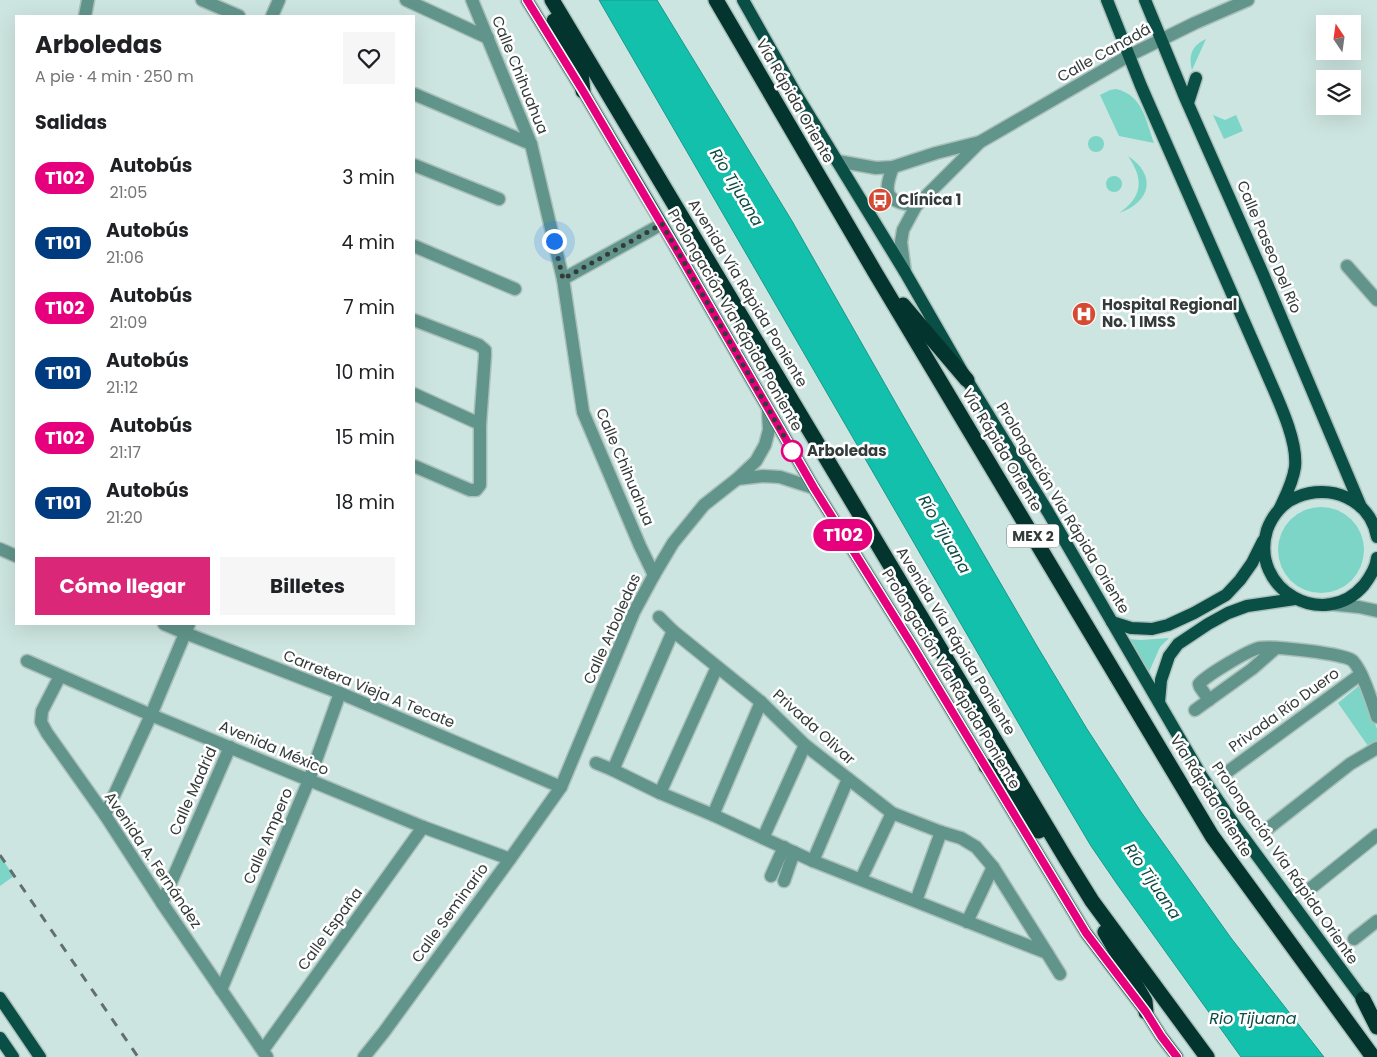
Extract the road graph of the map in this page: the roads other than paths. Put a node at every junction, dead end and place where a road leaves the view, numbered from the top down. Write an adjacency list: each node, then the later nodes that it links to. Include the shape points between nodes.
1 (88, 0): 14 (street)
2 (202, 0): 15 (street)
3 (279, 0): 16 (street)
4 (406, 0): 17 (street)
5 (472, 0): 17 (street, Calle Chihuahua)
6 (527, 0): 21 (main road, Prolongación Vía Rápida Poniente)
7 (544, 0): 21 (highway, via 581,73)
8 (552, 0): 97 (highway, Avenida Vía Rápida Poniente)
9 (716, 0): 35 (highway, Vía Rápida Oriente / MEX 2)
10 (743, 0): 26 (main road, Prolongación Vía Rápida Oriente)
11 (1107, 0): 19 (main road)
12 (1145, 0): 18 (main road, Calle Paseo Del Río)
13 (1248, 0): 18 (street, Calle Canadá)
14 (85, 15)
15 (237, 15)
16 (272, 15)
17 (488, 38): 25 (street, Calle Chihuahua)
18 (1162, 40): 19 (street, Calle Canadá); 23 (main road, Calle Paseo Del Río)
19 (1130, 55): 24 (street, Calle Canadá); 48 (main road, via 1292,439 1295,467)
20 (1196, 78): 23 (main road)
21 (583, 91): 31 (main road, Prolongación Vía Rápida Poniente)
22 (415, 94): 25 (street)
23 (1188, 103): 47 (main road, Calle Paseo Del Río)
24 (980, 142): 28 (street, Calle Canadá); 30 (street, Calle Canadá)
25 (531, 144): 36 (street, Calle Chihuahua)
26 (837, 161): 28 (street, Calle Canadá, via 876,168); 34 (main road, Prolongación Vía Rápida Oriente)
27 (415, 165): 29 (street)
28 (893, 167): 30 (street, via 886,187 889,195 898,203)
29 (499, 199)
30 (916, 206): 34 (street, Calle Canadá, via 903,230 901,242)
31 (662, 224): 36 (street); 42 (main road, Prolongación Vía Rápida Poniente)
32 (415, 246): 37 (street)
33 (1347, 266): 38 (street)
34 (905, 272): 40 (main road, Prolongación Vía Rápida Oriente)
35 (876, 274): 40 (highway); 124 (highway, Vía Rápida Oriente / MEX 2, via 1212,836)
36 (563, 279): 55 (street, Calle Chihuahua, via 583,412)
37 (515, 289)
38 (1377, 300)
39 (415, 320): 43 (street, via 485,350)
40 (967, 380): 60 (main road, Prolongación Vía Rápida Oriente)
41 (415, 394): 43 (street)
42 (768, 410): 45 (street, Calle Arboledas, via 769,430 765,445 756,461); 46 (main road, Prolongación Vía Rápida Poniente)
43 (480, 424): 44 (street, via 480,485 476,490)
44 (415, 466)
45 (737, 479): 46 (street, via 780,477); 55 (street, Calle Arboledas, via 704,505 673,543)
46 (814, 488): 80 (main road, Prolongación Vía Rápida Poniente)
47 (1361, 506): 48 (main road, via 1346,496 1329,491 1295,497); 49 (main road)
48 (1280, 508): 51 (main road)
49 (1375, 520): 50 (main road)
50 (1377, 537)
51 (1264, 539): 56 (main road, via 1270,574 1283,591); 60 (main road, via 1252,564 1226,595 1194,613 1152,629 1131,628)
52 (0, 549): 53 (street)
53 (15, 556)
54 (1377, 558): 57 (main road, via 1370,578 1359,591 1345,600)
55 (654, 575): 85 (street, Calle Arboledas, via 634,612)
56 (1295, 599): 57 (main road, via 1311,604); 72 (main road, via 1247,606 1228,613 1178,644 1161,680)
57 (1329, 604): 58 (street)
58 (1377, 611)
59 (659, 617): 63 (street, Privada Olivar)
60 (1112, 622): 72 (main road, Prolongación Vía Rápida Oriente)
61 (169, 625): 62 (street, Carretera Vieja A Tecate)
62 (187, 629): 69 (street, Carretera Vieja A Tecate); 75 (street)
63 (673, 631): 66 (street, Privada Olivar); 81 (street)
64 (1276, 648): 67 (street, via 1345,656 1352,660); 70 (street); 70 (street, via 1259,648 1238,657 1200,684)
65 (27, 661): 68 (street, Avenida México)
66 (718, 667): 71 (street, Privada Olivar); 86 (street)
67 (1361, 674): 74 (street); 82 (street, Privada Río Duero)
68 (60, 676): 75 (street, Avenida México); 88 (street, Avenida A. Fernández, via 42,711 41,722)
69 (340, 693): 84 (street, Calle Ampero); 85 (street, Carretera Vieja A Tecate)
70 (1209, 700): 73 (street)
71 (761, 702): 76 (street, Privada Olivar); 89 (street)
72 (1159, 702): 113 (main road, Prolongación Vía Rápida Oriente, via 1201,775 1236,827)
73 (1195, 710)
74 (1376, 712)
75 (151, 715): 77 (street, Avenida México); 88 (street)
76 (805, 745): 83 (street, Privada Olivar); 94 (street)
77 (230, 747): 84 (street, Avenida México); 105 (street, Calle Madrid)
78 (1377, 748): 91 (street, via 1350,764)
79 (596, 763): 81 (street)
80 (986, 766): 97 (highway, via 999,776 1053,850); 114 (main road, Prolongación Vía Rápida Poniente, via 1086,933)
81 (613, 770): 86 (street)
82 (1226, 773)
83 (848, 779): 87 (street, Privada Olivar); 98 (street)
84 (309, 780): 90 (street, Avenida México); 111 (street, Calle Ampero)
85 (561, 787): 96 (street, Calle Seminario)
86 (660, 794): 89 (street)
87 (892, 813): 92 (street, Privada Olivar); 101 (street)
88 (105, 815): 105 (street, Avenida A. Fernández)
89 (713, 815): 94 (street)
90 (423, 827): 96 (street, Avenida México); 118 (street, Calle España)
91 (1266, 830)
92 (941, 832): 99 (street, Privada Olivar, via 962,838 976,847); 103 (street)
93 (1377, 835): 102 (street)
94 (763, 838): 95 (street)
95 (789, 850): 98 (street); 100 (street)
96 (510, 859): 121 (street, Calle Seminario)
97 (1066, 859): 104 (highway, Avenida Vía Rápida Poniente)
98 (814, 861): 101 (street)
99 (993, 867): 107 (street); 109 (street, Privada Olivar)
100 (780, 873)
101 (861, 879): 103 (street)
102 (1311, 888)
103 (916, 901): 107 (street)
104 (1092, 901): 114 (highway, via 1097,919 1144,1001); 123 (highway, Avenida Vía Rápida Poniente)
105 (162, 903): 111 (street, Avenida A. Fernández)
106 (1377, 921): 108 (street)
107 (967, 922): 109 (street)
108 (1354, 939)
109 (1047, 953): 110 (street, Privada Olivar)
110 (1060, 974)
111 (221, 990): 118 (street, Avenida A. Fernández)
112 (0, 998): 120 (main road)
113 (1362, 999): 115 (main road, Prolongación Vía Rápida Oriente); 116 (highway)
114 (1146, 1012): 122 (main road, Prolongación Vía Rápida Poniente)
115 (1377, 1018)
116 (1377, 1027)
117 (0, 1038): 119 (main road)
118 (265, 1054)
119 (13, 1057)
120 (40, 1057)
121 (364, 1057)
122 (1177, 1057)
123 (1207, 1057)
124 (1373, 1057)

